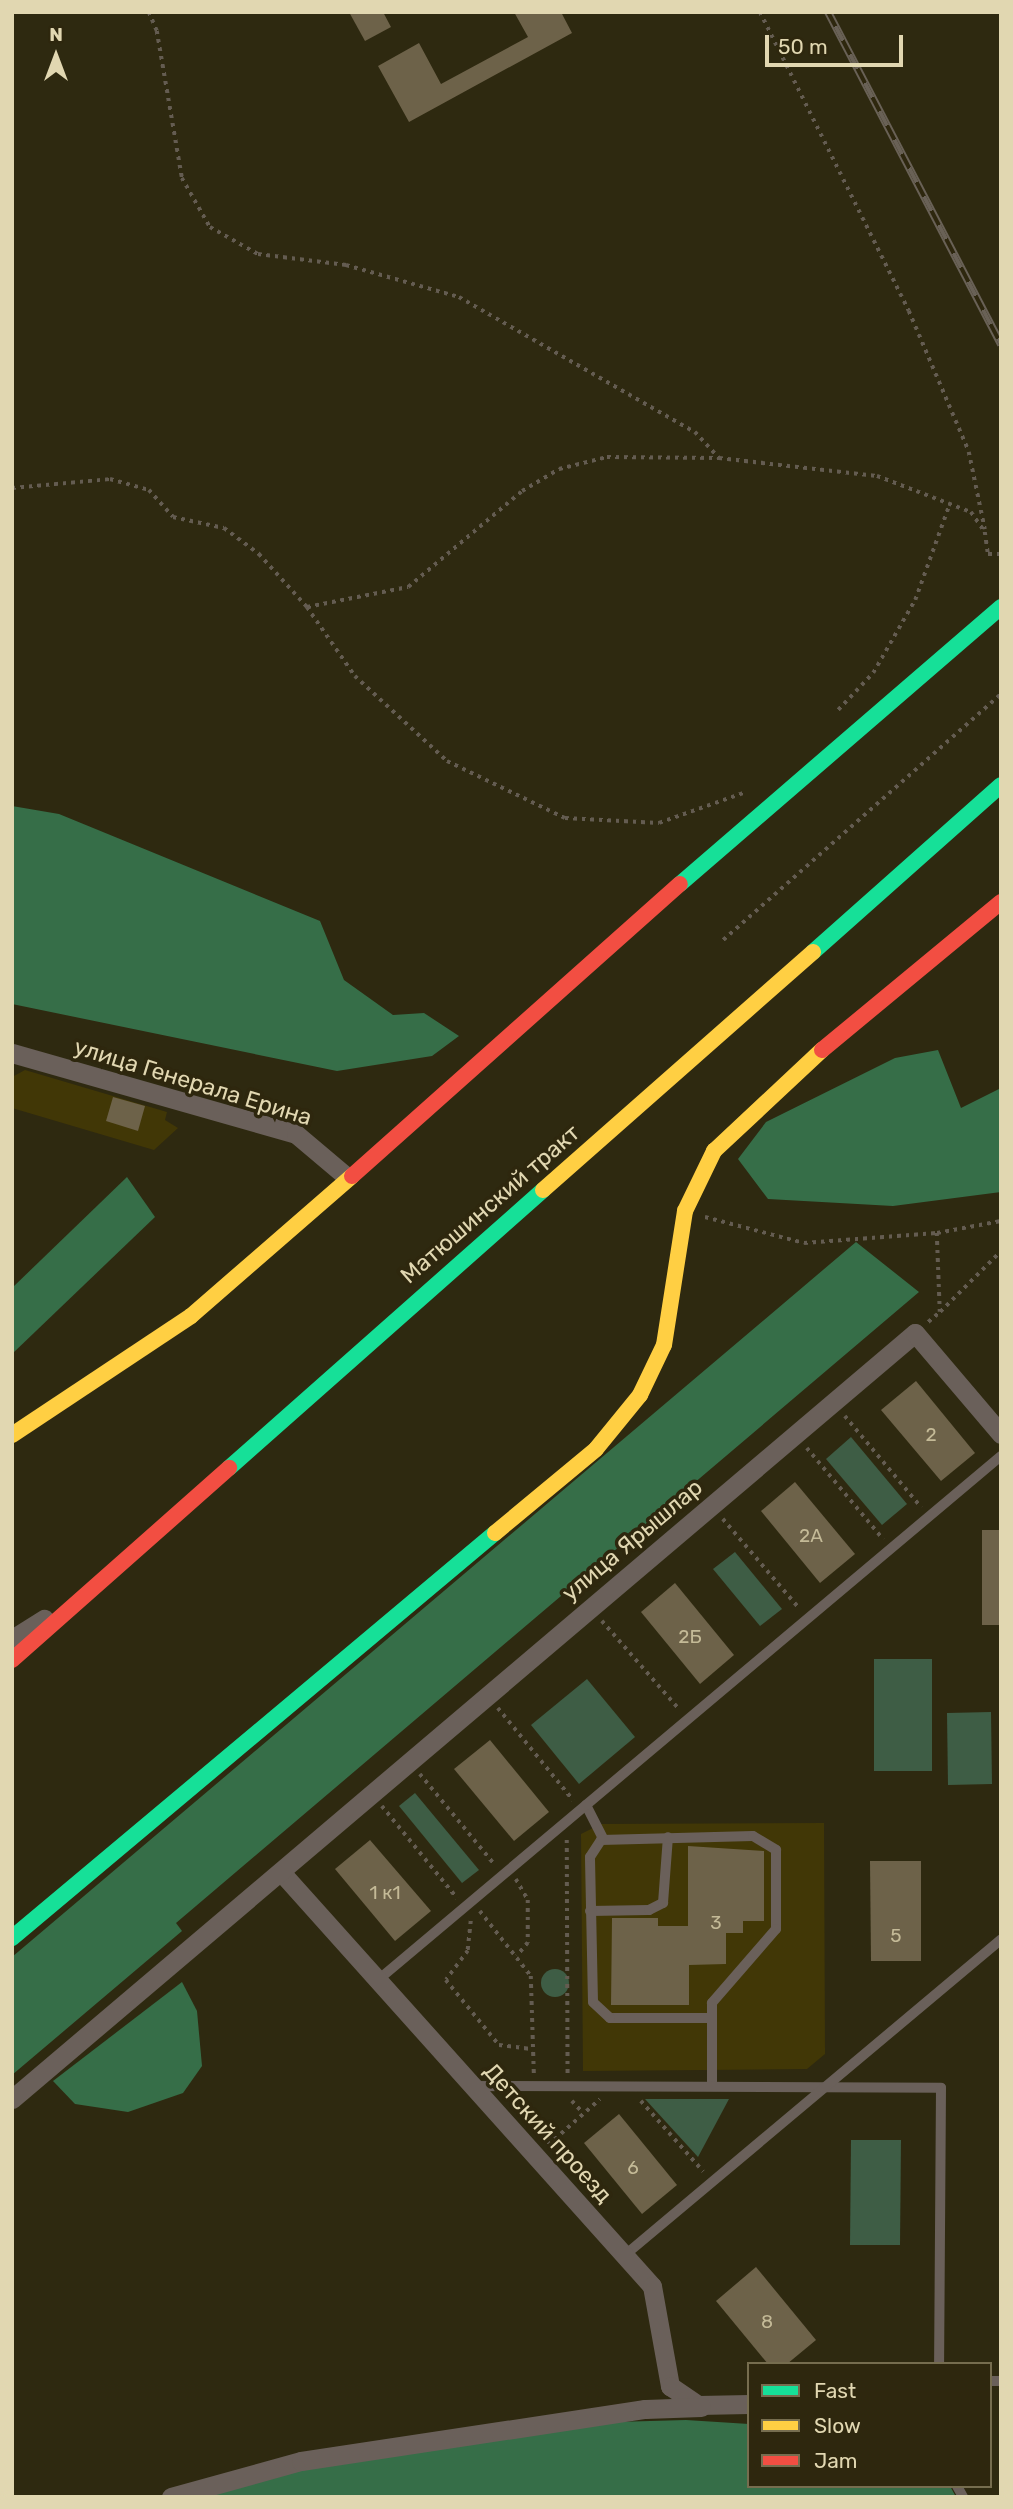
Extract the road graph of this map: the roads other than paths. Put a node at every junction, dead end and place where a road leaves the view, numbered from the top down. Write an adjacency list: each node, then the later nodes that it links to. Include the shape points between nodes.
1 (1001, 607): 5 (street, via 851,731)
2 (1001, 785): 9 (street, Матюшинский тракт)
3 (1001, 902): 17 (street, via 734,1126 685,1211 664,1345 640,1395 596,1448)
4 (15, 1056): 5 (street, улица Генерала Ерина, via 296,1134)
5 (347, 1177): 7 (street, via 191,1316)
6 (1001, 1434): 15 (street, улица Ярышлар, via 915,1333)
7 (12, 1435)
8 (1001, 1456): 12 (lane)
9 (84, 1595): 10 (street); 11 (street, Матюшинский тракт)
10 (12, 1639)
11 (12, 1660)
12 (584, 1807): 14 (lane); 19 (lane)
13 (668, 1837): 14 (lane); 16 (lane, via 663,1903 649,1910); 20 (lane, via 753,1836 778,1855 776,1929 716,1994)
14 (603, 1839): 16 (lane, via 590,1857)
15 (281, 1871): 19 (street, Детский проезд); 24 (street, улица Ярышлар)
16 (590, 1910): 20 (lane, via 591,1995 602,2014)
17 (12, 1938)
18 (1001, 1939): 23 (lane)
19 (378, 1980): 21 (street, Детский проезд)
20 (711, 2018): 22 (lane)
21 (473, 2086): 22 (lane); 25 (street, Детский проезд)
22 (712, 2086): 23 (lane)
23 (826, 2086): 25 (lane); 26 (lane, via 941,2088)
24 (12, 2099)
25 (625, 2255): 28 (street, Детский проезд, via 657,2296 670,2386 682,2398)
26 (939, 2362)
27 (747, 2404): 28 (street, Детский проезд)
28 (714, 2407): 29 (street, via 645,2409 301,2461)
29 (172, 2497)

